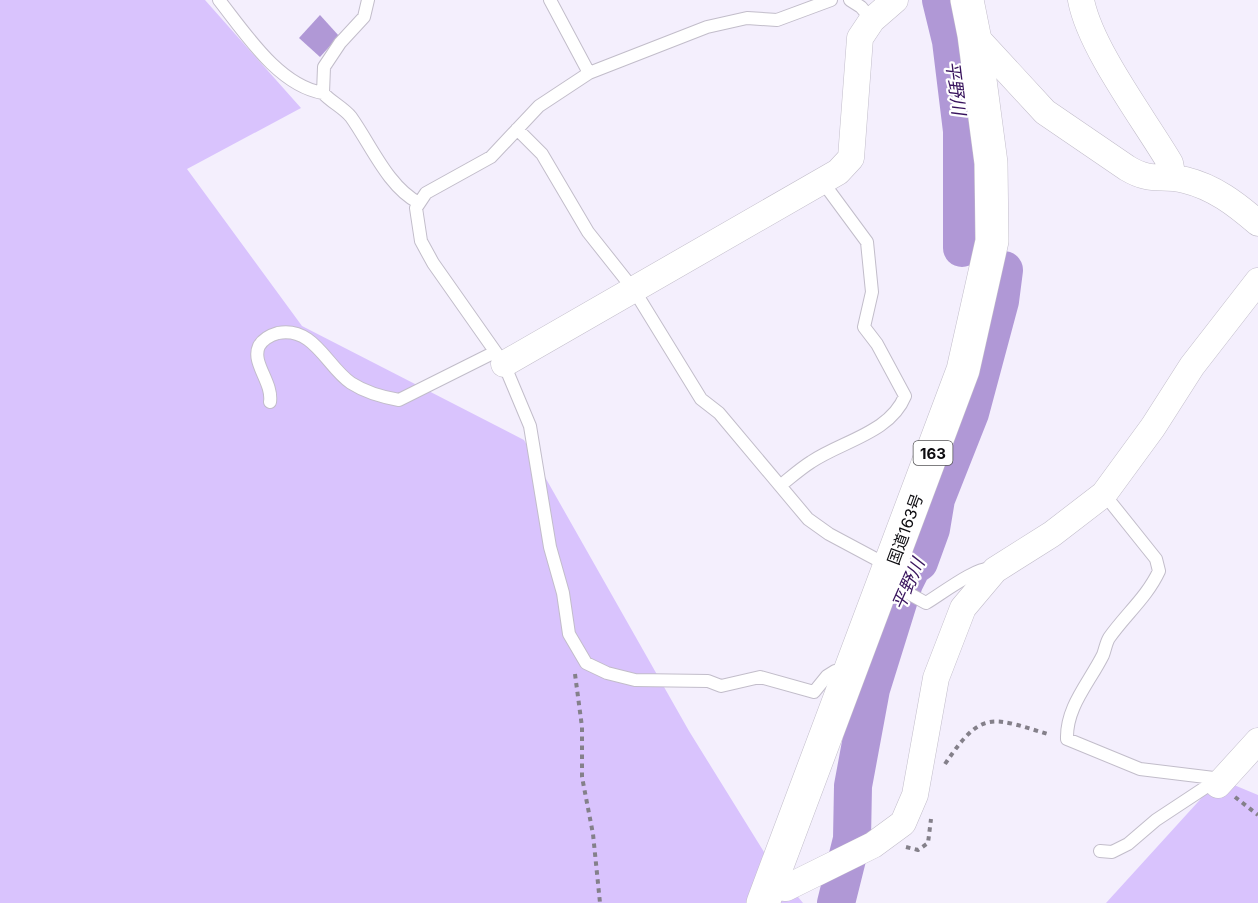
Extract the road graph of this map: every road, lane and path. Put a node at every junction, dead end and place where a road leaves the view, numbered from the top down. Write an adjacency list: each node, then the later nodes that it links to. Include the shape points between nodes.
1 (219, 0): 12 (lane, via 285,74 309,91)
2 (368, 0): 12 (lane, via 364,17 340,42 324,67)
3 (550, 0): 11 (lane)
4 (831, 0): 11 (lane, via 777,20 747,18 707,27)
5 (850, 0): 9 (lane)
6 (894, 0): 9 (street)
7 (967, 0): 10 (highway, 国道163号 / 163)
8 (1082, 0): 14 (street, via 1084,16 1170,163)
9 (872, 20): 15 (street, via 860,38 851,158)
10 (974, 35): 14 (street, via 1045,112 1061,124 1140,176 1152,180); 25 (highway, 国道163号 / 163, via 991,163 992,241 963,370)
11 (589, 73): 13 (lane, via 539,106)
12 (323, 93): 16 (lane, via 348,114 392,179)
13 (517, 129): 16 (lane, via 491,157 426,193); 19 (lane, via 542,154 588,232)
14 (1173, 178): 17 (street, via 1219,194)
15 (822, 181): 19 (street); 22 (lane, via 867,242 872,292 864,327 905,396 887,422 810,462)
16 (419, 203): 20 (lane, via 416,208 425,248)
17 (1258, 223)
18 (1258, 280): 23 (street, via 1192,366)
19 (634, 290): 20 (street); 22 (lane, via 701,399)
20 (500, 358): 21 (lane, via 399,400 363,390 349,381 312,342 283,332 270,335 259,346 258,362 270,385); 26 (lane, via 530,426)
21 (270, 402)
22 (781, 485): 25 (lane, via 808,519)
23 (1104, 494): 24 (street, via 1052,534); 28 (lane, via 1156,559 1159,571 1108,639 1072,710)
24 (995, 570): 25 (lane, via 986,568 972,574 926,603); 33 (street, via 972,596 956,624 936,678 910,812 903,823)
25 (894, 584): 27 (highway, 国道163号 / 163)
26 (569, 634): 27 (lane, via 586,663 635,680 708,681 721,686 760,677 814,692 835,671); 36 (path, via 582,727 582,777)
27 (849, 676): 35 (highway, 国道163号 / 163)
28 (1067, 739): 30 (path, via 998,721 978,724 965,734); 31 (lane, via 1140,769)
29 (1258, 741): 31 (street)
30 (940, 771)
31 (1221, 782): 34 (lane, via 1209,785 1156,820 1128,844 1112,852)
32 (932, 815): 33 (path, via 928,843 918,850)
33 (877, 842): 35 (street)
34 (1100, 851)
35 (766, 895)
36 (600, 903)

